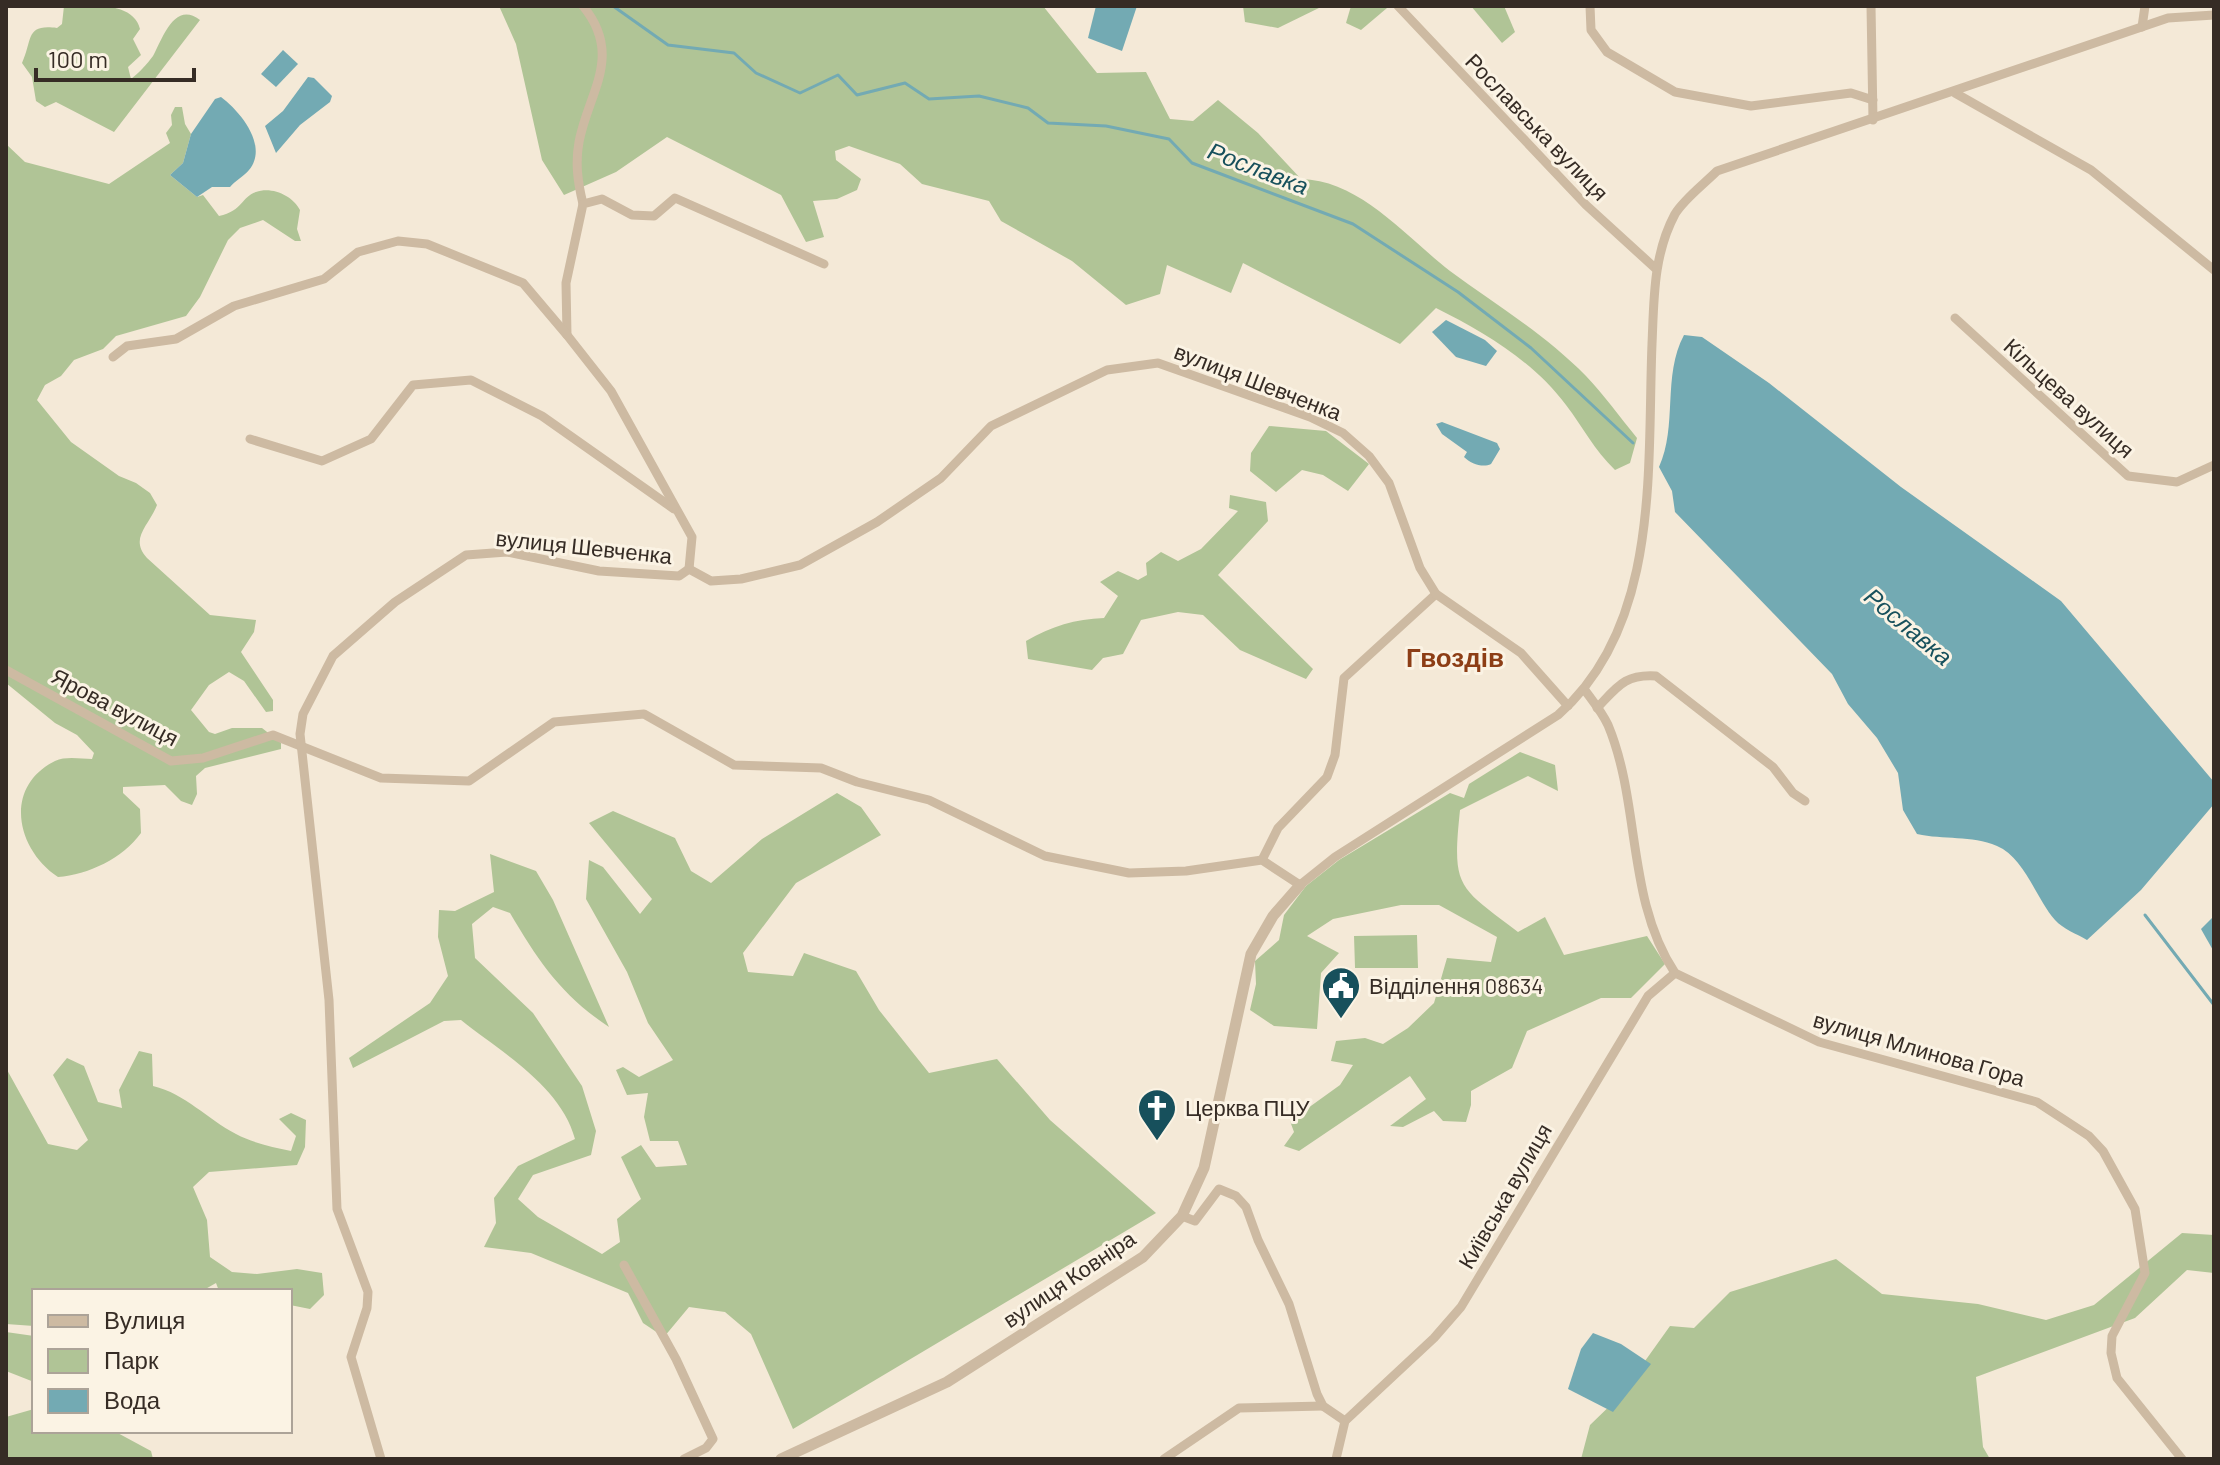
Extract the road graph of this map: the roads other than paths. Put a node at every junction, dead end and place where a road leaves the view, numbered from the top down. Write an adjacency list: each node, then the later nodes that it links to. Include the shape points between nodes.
1 (583, 6): 11 (street, via 593,18 602,52 599,88 579,142 577,175)
2 (1398, 6): 13 (street, Рославська вулиця, via 1586,205)
3 (1590, 6): 9 (street, via 1591,30 1607,52 1675,92 1751,106 1851,93)
4 (1871, 6): 9 (street)
5 (2145, 6): 7 (street)
6 (2214, 15): 7 (street, via 2168,18)
7 (2142, 27): 8 (street)
8 (1955, 93): 10 (street); 14 (street, via 2091,170)
9 (1873, 100): 10 (street)
10 (1873, 120): 13 (street, via 1717,171 1676,213)
11 (583, 204): 12 (street, via 602,199 632,215 654,216 675,198); 16 (street, via 566,283)
12 (824, 264)
13 (1655, 268): 24 (street, via 1643,538 1613,640)
14 (2214, 270)
15 (1955, 318): 19 (street, Кільцева вулиця, via 2128,476 2177,482)
16 (567, 335): 17 (street, via 523,283 427,244 398,241 358,252 324,279 234,306 176,339 127,346); 20 (street, via 611,391)
17 (113, 357)
18 (250, 439): 20 (street, via 322,461 371,439 413,385 471,380 542,416)
19 (2214, 465)
20 (678, 512): 21 (street, via 692,537)
21 (689, 569): 22 (street, вулиця Шевченка, via 711,581 800,565 941,478 991,426 1107,370 1158,363 1343,433 1389,483 1420,568); 27 (street, вулиця Шевченка, via 679,576 599,571 507,552 466,555 395,602 333,656 303,714)
22 (1436, 594): 25 (street, вулиця Шевченка, via 1521,653); 29 (street, via 1344,678 1335,755 1327,777 1278,828)
23 (6, 670): 27 (street, Ярова вулиця, via 171,761 203,758 273,735)
24 (1584, 689): 25 (street); 26 (street)
25 (1568, 706): 30 (street)
26 (1597, 708): 28 (street, via 1634,675 1656,676 1773,767); 31 (street, via 1607,724 1627,793 1646,902)
27 (300, 748): 29 (street, Ярова вулиця, via 381,778 469,781 554,722 644,714 734,765 821,768 929,800 1045,856 1129,873); 36 (street, вулиця Шевченка, via 329,1000 337,1209 368,1292 351,1357)
28 (1805, 801)
29 (1262, 860): 30 (street)
30 (1300, 885): 32 (street, вулиця Ковніра, via 1273,916 1251,954 1204,1168)
31 (1675, 973): 35 (street, Київська вулиця, via 1648,996 1461,1307); 41 (street, вулиця Млинова Гора, via 1819,1042 2037,1102 2089,1136 2135,1209 2145,1273 2112,1336 2117,1378)
32 (1182, 1216): 34 (street, via 1195,1221 1219,1189 1246,1207 1289,1304); 38 (street, вулиця Ковніра, via 1143,1257 1112,1279 947,1382)
33 (624, 1265): 37 (street, via 713,1439)
34 (1323, 1406): 35 (street); 39 (street, via 1239,1408)
35 (1345, 1421): 40 (street)
36 (381, 1459)
37 (684, 1459)
38 (781, 1459)
39 (1164, 1459)
40 (1336, 1459)
41 (2182, 1459)

